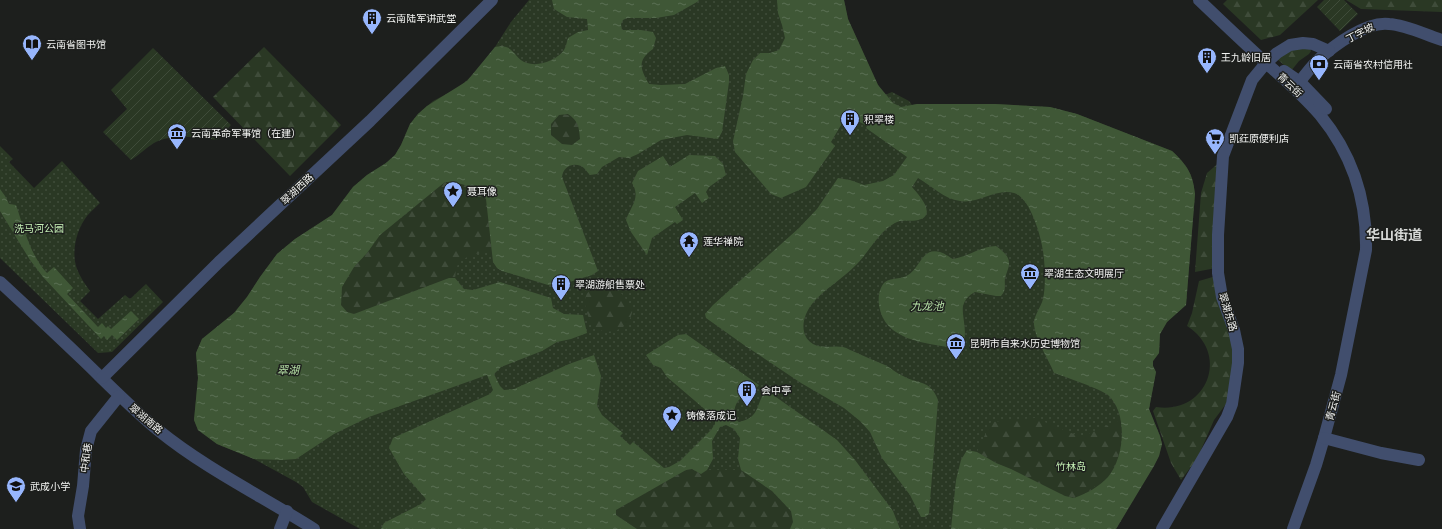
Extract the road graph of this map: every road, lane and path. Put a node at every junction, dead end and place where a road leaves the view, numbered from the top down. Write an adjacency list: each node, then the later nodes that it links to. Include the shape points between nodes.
1 (492, 0): 8 (street, 翠湖西路)
2 (1199, 0): 5 (street, 青云街)
3 (1442, 40): 4 (street, 丁字坡, via 1395,25 1379,24 1361,30)
4 (1329, 51): 5 (street, 翠湖东路, via 1313,44 1290,45); 6 (street, 丁字坡)
5 (1266, 63): 6 (street, 青云街); 16 (street, 翠湖东路, via 1252,80 1222,156 1218,273 1222,297 1238,349 1232,404)
6 (1297, 85): 10 (street, 青云街, via 1340,144 1357,180 1367,231 1366,250)
7 (0, 282): 8 (street, 翠湖南路)
8 (102, 378): 9 (street, 翠湖南路)
9 (119, 396): 12 (street, 翠湖南路, via 158,430 203,462); 13 (street, 中和巷, via 91,431 86,450 78,516)
10 (1327, 439): 11 (street); 17 (street, 青云街); 18 (street, 青云街)
11 (1419, 460)
12 (287, 512): 14 (street); 15 (street, 翠湖南路)
13 (80, 529)
14 (280, 529)
15 (314, 529)
16 (1162, 529)
17 (1293, 529)
18 (1299, 529)

